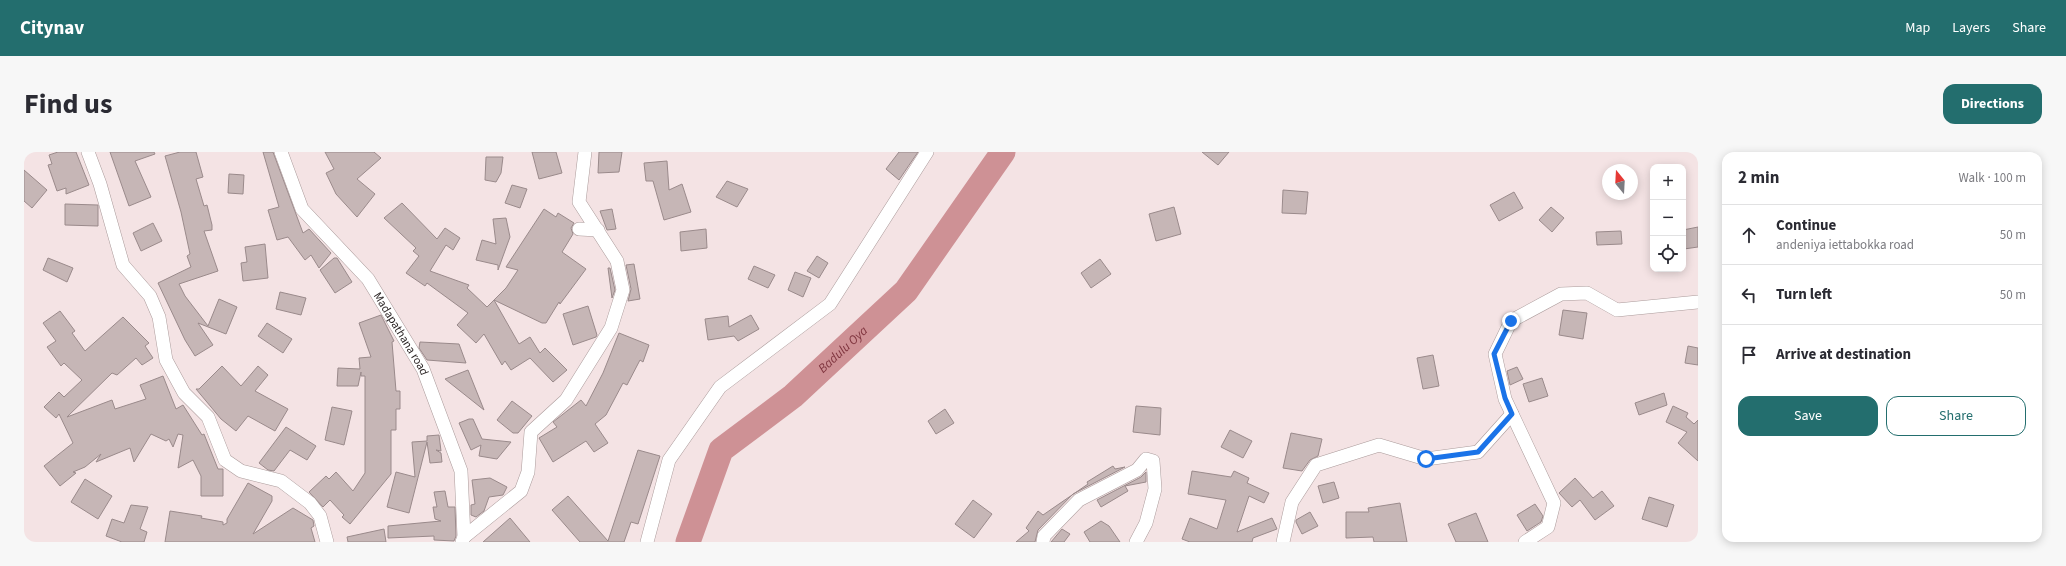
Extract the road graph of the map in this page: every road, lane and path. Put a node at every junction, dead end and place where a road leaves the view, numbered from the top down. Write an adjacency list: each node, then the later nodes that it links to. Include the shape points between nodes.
1 (88, 152): 11 (street, via 123,265 150,296 158,317 166,360 184,393 208,417 224,460 241,471 281,481 310,503 320,516)
2 (281, 152): 10 (street, Madapathana road, via 302,209 368,279 424,369 461,471)
3 (585, 152): 6 (street, via 579,202)
4 (927, 152): 12 (street, via 830,304 720,386 669,460)
5 (579, 229): 6 (street)
6 (598, 230): 10 (street, via 617,261 623,290 611,328 566,400 532,432 528,472 521,491)
7 (1698, 302): 8 (street, via 1617,310 1587,293 1561,294 1511,321 1494,354 1505,398)
8 (1512, 414): 14 (street, via 1478,452 1426,459 1379,445 1316,465 1292,502); 15 (street, via 1554,503 1548,528)
9 (1044, 539): 13 (street, via 1079,500 1137,470 1146,460 1153,461 1155,489 1146,523)
10 (463, 540)
11 (327, 542)
12 (647, 542)
13 (1136, 542)
14 (1283, 542)
15 (1525, 542)

